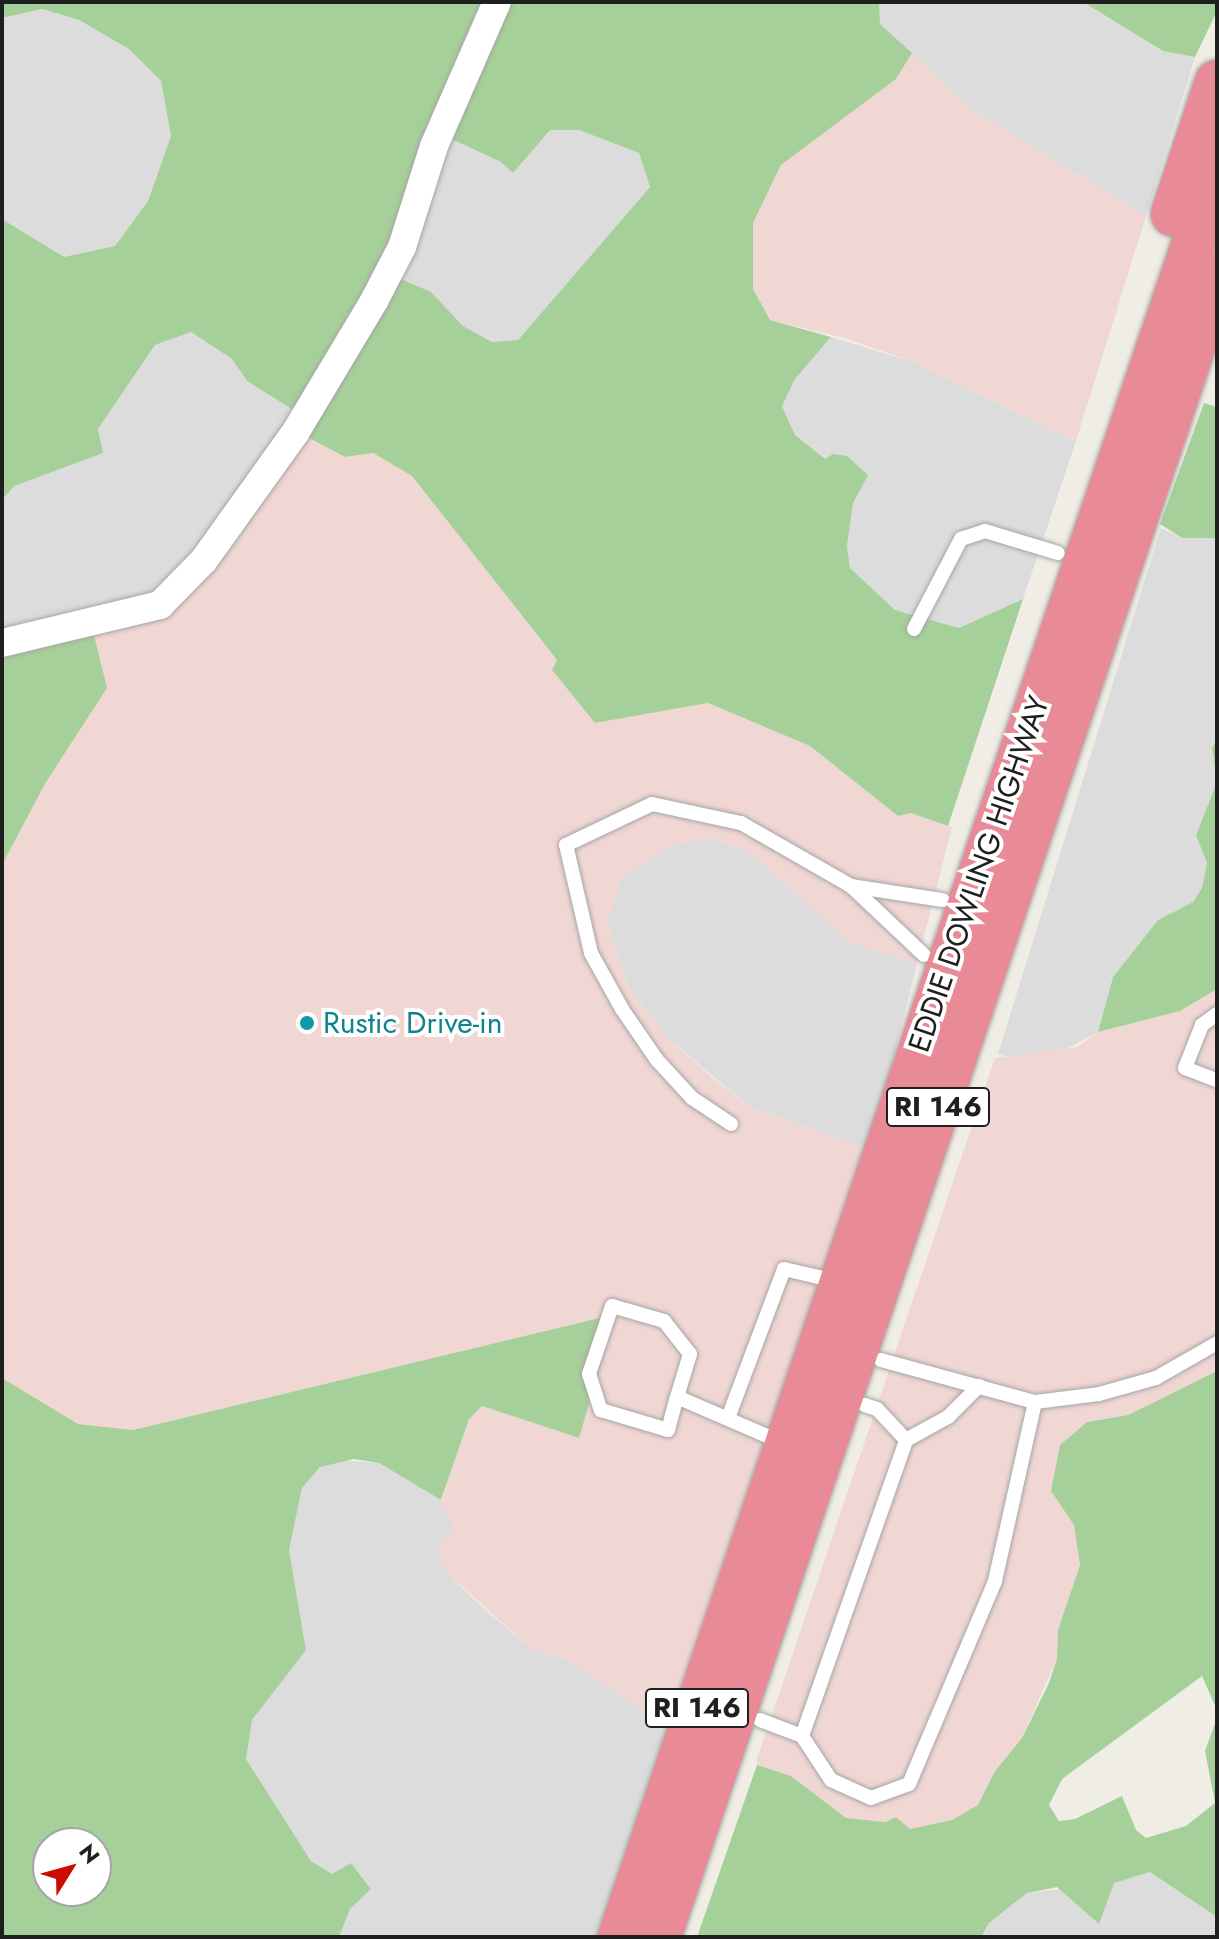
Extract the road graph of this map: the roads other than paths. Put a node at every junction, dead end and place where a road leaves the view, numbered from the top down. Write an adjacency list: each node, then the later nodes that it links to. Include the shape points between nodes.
1 (497, 2): 8 (street, via 434,146 402,247 374,301 295,433 183,586 160,605 131,615)
2 (1217, 82): 6 (highway)
3 (1217, 175): 24 (highway, EDDIE DOWLING HIGHWAY / RI 146)
4 (1217, 276): 28 (highway, EDDIE DOWLING HIGHWAY / RI 146)
5 (1217, 354): 17 (highway)
6 (1058, 553): 7 (lane, via 985,531 961,539); 10 (highway)
7 (914, 629)
8 (2, 643)
9 (851, 886): 10 (lane); 11 (lane); 14 (lane, via 741,823 652,804 566,845 591,953 622,1009 683,1089)
10 (943, 900): 11 (highway)
11 (924, 955): 15 (highway)
12 (1217, 1014): 13 (lane, via 1202,1025 1185,1068)
13 (1217, 1080)
14 (731, 1124)
15 (820, 1277): 22 (lane, via 784,1269); 24 (highway)
16 (1217, 1343): 20 (lane, via 1156,1378 1099,1394)
17 (881, 1360): 18 (lane); 21 (highway)
18 (979, 1386): 20 (lane); 23 (lane, via 948,1417)
19 (677, 1397): 19 (lane, via 668,1430 601,1410 589,1374 612,1306 664,1321 690,1354); 22 (lane)
20 (1035, 1402): 26 (lane, via 995,1581 909,1784 871,1798 831,1780)
21 (865, 1405): 23 (lane, via 877,1409); 25 (highway)
22 (728, 1418): 24 (lane)
23 (906, 1440): 26 (lane)
24 (777, 1460): 27 (highway, EDDIE DOWLING HIGHWAY / RI 146)
25 (760, 1720): 26 (lane); 29 (highway)
26 (802, 1736)
27 (620, 1937)
28 (659, 1937)
29 (689, 1937)

